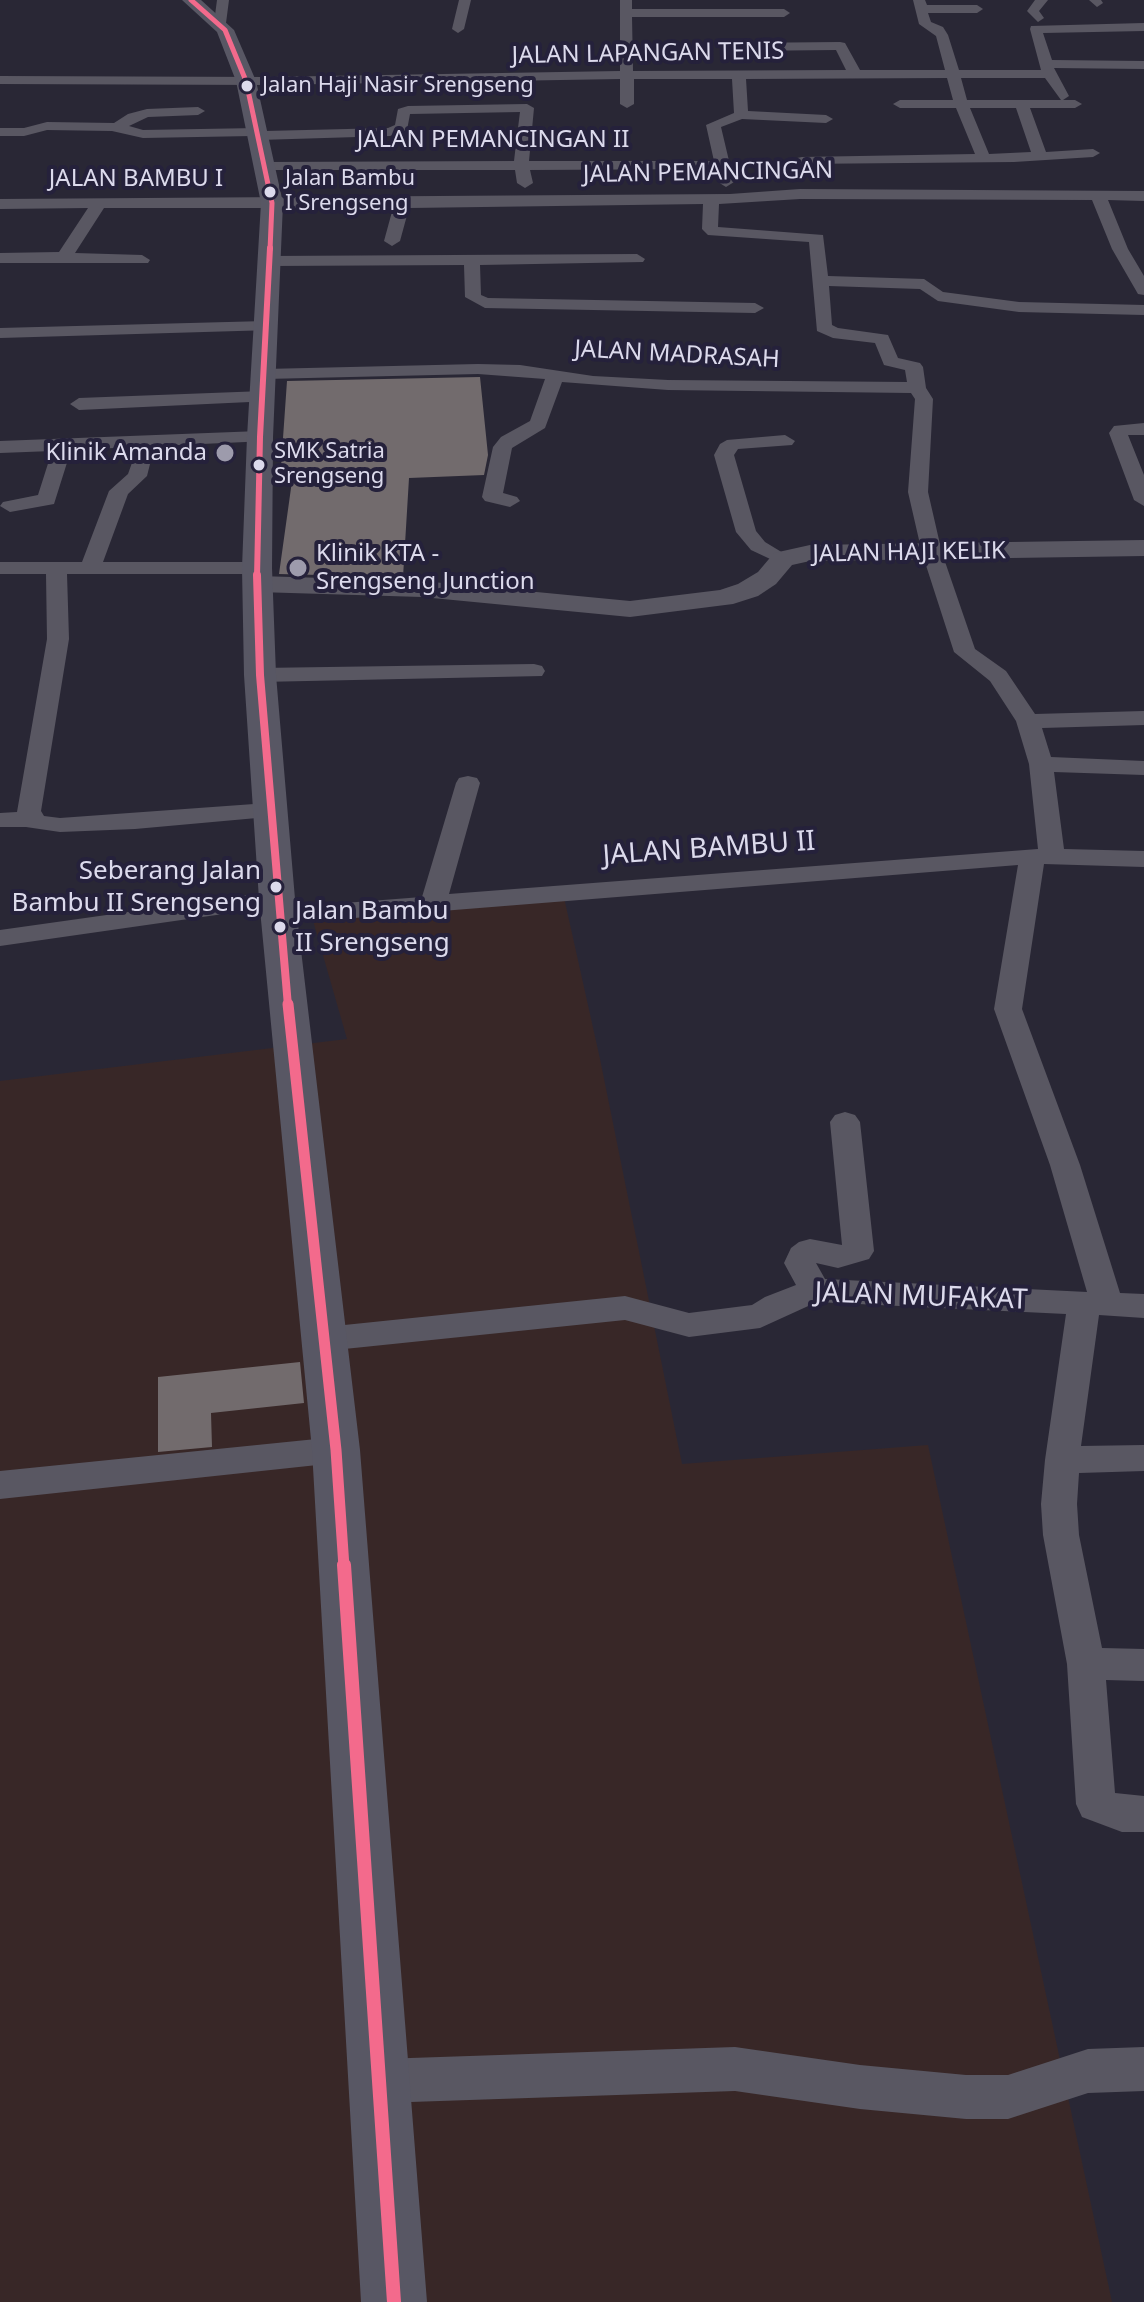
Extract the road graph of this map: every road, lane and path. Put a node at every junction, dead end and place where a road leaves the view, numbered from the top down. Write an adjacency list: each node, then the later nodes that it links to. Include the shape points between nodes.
1 (465, 0): 13 (street)
2 (1042, 0): 9 (street, via 1033,11)
3 (919, 4): 7 (street); 11 (street, via 925,24)
4 (626, 6): 5 (street); 20 (street)
5 (744, 6): 8 (street)
6 (211, 8): 22 (main road)
7 (977, 9)
8 (784, 13)
9 (1038, 18)
10 (1144, 27): 16 (street, via 1036,29)
11 (933, 28): 12 (street); 17 (street, via 942,35)
12 (957, 28)
13 (458, 29)
14 (739, 47): 19 (street, via 840,46)
15 (1144, 65): 16 (street, JALAN LAPANGAN TENIS)
16 (1048, 69): 17 (street, JALAN LAPANGAN TENIS); 23 (street, via 1068,100)
17 (952, 73): 19 (street, JALAN LAPANGAN TENIS); 26 (street)
18 (739, 74): 19 (street, JALAN LAPANGAN TENIS, via 800,81); 20 (street, JALAN LAPANGAN TENIS); 28 (street)
19 (855, 74)
20 (627, 75): 22 (street, JALAN LAPANGAN TENIS); 24 (street)
21 (0, 80): 22 (street, JALAN LAPANGAN TENIS)
22 (246, 81): 38 (main road)
23 (1021, 103): 26 (street); 35 (street)
24 (627, 104)
25 (900, 104): 26 (street)
26 (962, 104): 36 (street)
27 (198, 111): 30 (street, via 147,113)
28 (741, 115): 29 (street); 42 (street, via 713,125)
29 (826, 119)
30 (117, 128): 31 (street, via 47,126); 38 (street)
31 (0, 132)
32 (448, 139): 33 (street)
33 (524, 140): 38 (street, via 529,109 405,110 402,127); 40 (street)
34 (1093, 153): 35 (street)
35 (1040, 156): 37 (street)
36 (984, 158): 37 (street); 39 (street)
37 (1014, 158): 45 (street)
38 (263, 159): 40 (street, JALAN PEMANCINGAN II); 52 (street, JALAN BAMBU I); 54 (street, JALAN PEMANCINGAN); 62 (main road)
39 (802, 161)
40 (521, 163): 41 (street, JALAN PEMANCINGAN II); 51 (street)
41 (636, 164): 42 (street, JALAN PEMANCINGAN II); 48 (street)
42 (723, 165): 50 (street)
43 (1056, 179): 46 (street, via 1101,183)
44 (66, 184): 53 (street)
45 (1034, 196): 46 (street, JALAN PEMANCINGAN); 50 (street, JALAN PEMANCINGAN, via 800,194)
46 (1105, 196): 47 (street, JALAN PEMANCINGAN); 64 (street, via 1120,249)
47 (1144, 196)
48 (633, 199): 49 (street, JALAN PEMANCINGAN); 51 (street, JALAN PEMANCINGAN)
49 (711, 199): 50 (street, JALAN PEMANCINGAN); 63 (street, via 711,231 815,237)
50 (730, 199)
51 (524, 201): 54 (street, JALAN PEMANCINGAN)
52 (100, 202): 53 (street, JALAN BAMBU I); 57 (street)
53 (63, 203): 55 (street, JALAN BAMBU I)
54 (402, 203): 56 (street)
55 (0, 204)
56 (392, 241)
57 (64, 257): 58 (street); 60 (street)
58 (0, 258)
59 (637, 259): 61 (street)
60 (142, 260)
61 (472, 261): 62 (street); 65 (street, via 473,297 485,303)
62 (269, 263): 67 (main road)
63 (819, 281): 66 (street, via 924,284 938,296 1019,307); 70 (street, via 823,327 882,339 890,361 914,367)
64 (1144, 290)
65 (755, 308)
66 (1144, 310)
67 (266, 326): 68 (street); 71 (main road)
68 (0, 333)
69 (556, 374): 70 (street, JALAN MADRASAH, via 682,385); 71 (street, JALAN MADRASAH, via 478,369); 79 (street, via 538,424 503,447 492,497)
70 (917, 388): 82 (street, via 924,399 918,492)
71 (263, 403): 72 (street); 75 (street); 87 (main road)
72 (79, 404)
73 (1144, 429): 78 (street, via 1118,433)
74 (785, 441): 83 (street, via 734,444 724,455 746,532 758,546)
75 (63, 445): 76 (street); 80 (street, via 47,500)
76 (0, 447)
77 (140, 464): 86 (street, via 137,476 119,491)
78 (1144, 500)
79 (510, 501)
80 (10, 506)
81 (1144, 548): 82 (street, JALAN HAJI KELIK)
82 (932, 553): 83 (street, JALAN HAJI KELIK, via 810,553); 91 (street, via 965,652 998,676)
83 (783, 559): 87 (street, JALAN HAJI KELIK, via 748,590 630,609)
84 (0, 568): 85 (street)
85 (56, 568): 86 (street); 96 (street, via 58,639 29,811)
86 (90, 568): 87 (street)
87 (258, 576): 89 (main road)
88 (534, 671): 89 (street)
89 (260, 675): 95 (main road)
90 (1144, 718): 91 (street)
91 (1028, 721): 92 (street)
92 (1041, 764): 93 (street); 98 (street)
93 (1144, 768)
94 (468, 783): 100 (street)
95 (268, 810): 96 (street, via 71,825); 101 (main road)
96 (33, 819): 97 (street)
97 (0, 820)
98 (1042, 857): 99 (street, JALAN BAMBU II); 100 (street, JALAN BAMBU II); 105 (street, via 1008,1009 1065,1165)
99 (1144, 859)
100 (434, 902): 101 (street, JALAN BAMBU II)
101 (278, 907): 102 (street, JALAN BAMBU II); 107 (main road)
102 (0, 938)
103 (845, 1122): 104 (street, via 858,1251 838,1257 810,1250 802,1256 800,1263)
104 (815, 1290): 105 (street, JALAN MUFAKAT); 107 (street, JALAN MUFAKAT, via 760,1316 689,1325 625,1308)
105 (1096, 1303): 106 (street, JALAN MUFAKAT); 110 (street)
106 (1144, 1306)
107 (325, 1339): 108 (main road)
108 (336, 1450): 111 (street); 116 (main road)
109 (1144, 1458): 110 (street)
110 (1062, 1460): 112 (street, via 1061,1535)
111 (0, 1485)
112 (1086, 1664): 113 (street); 114 (street, via 1096,1804 1122,1814)
113 (1144, 1665)
114 (1144, 1814)
115 (1144, 2069): 116 (street, via 1088,2071 1008,2097 860,2087 735,2069)
116 (381, 2081): 117 (main road)
117 (394, 2302)

